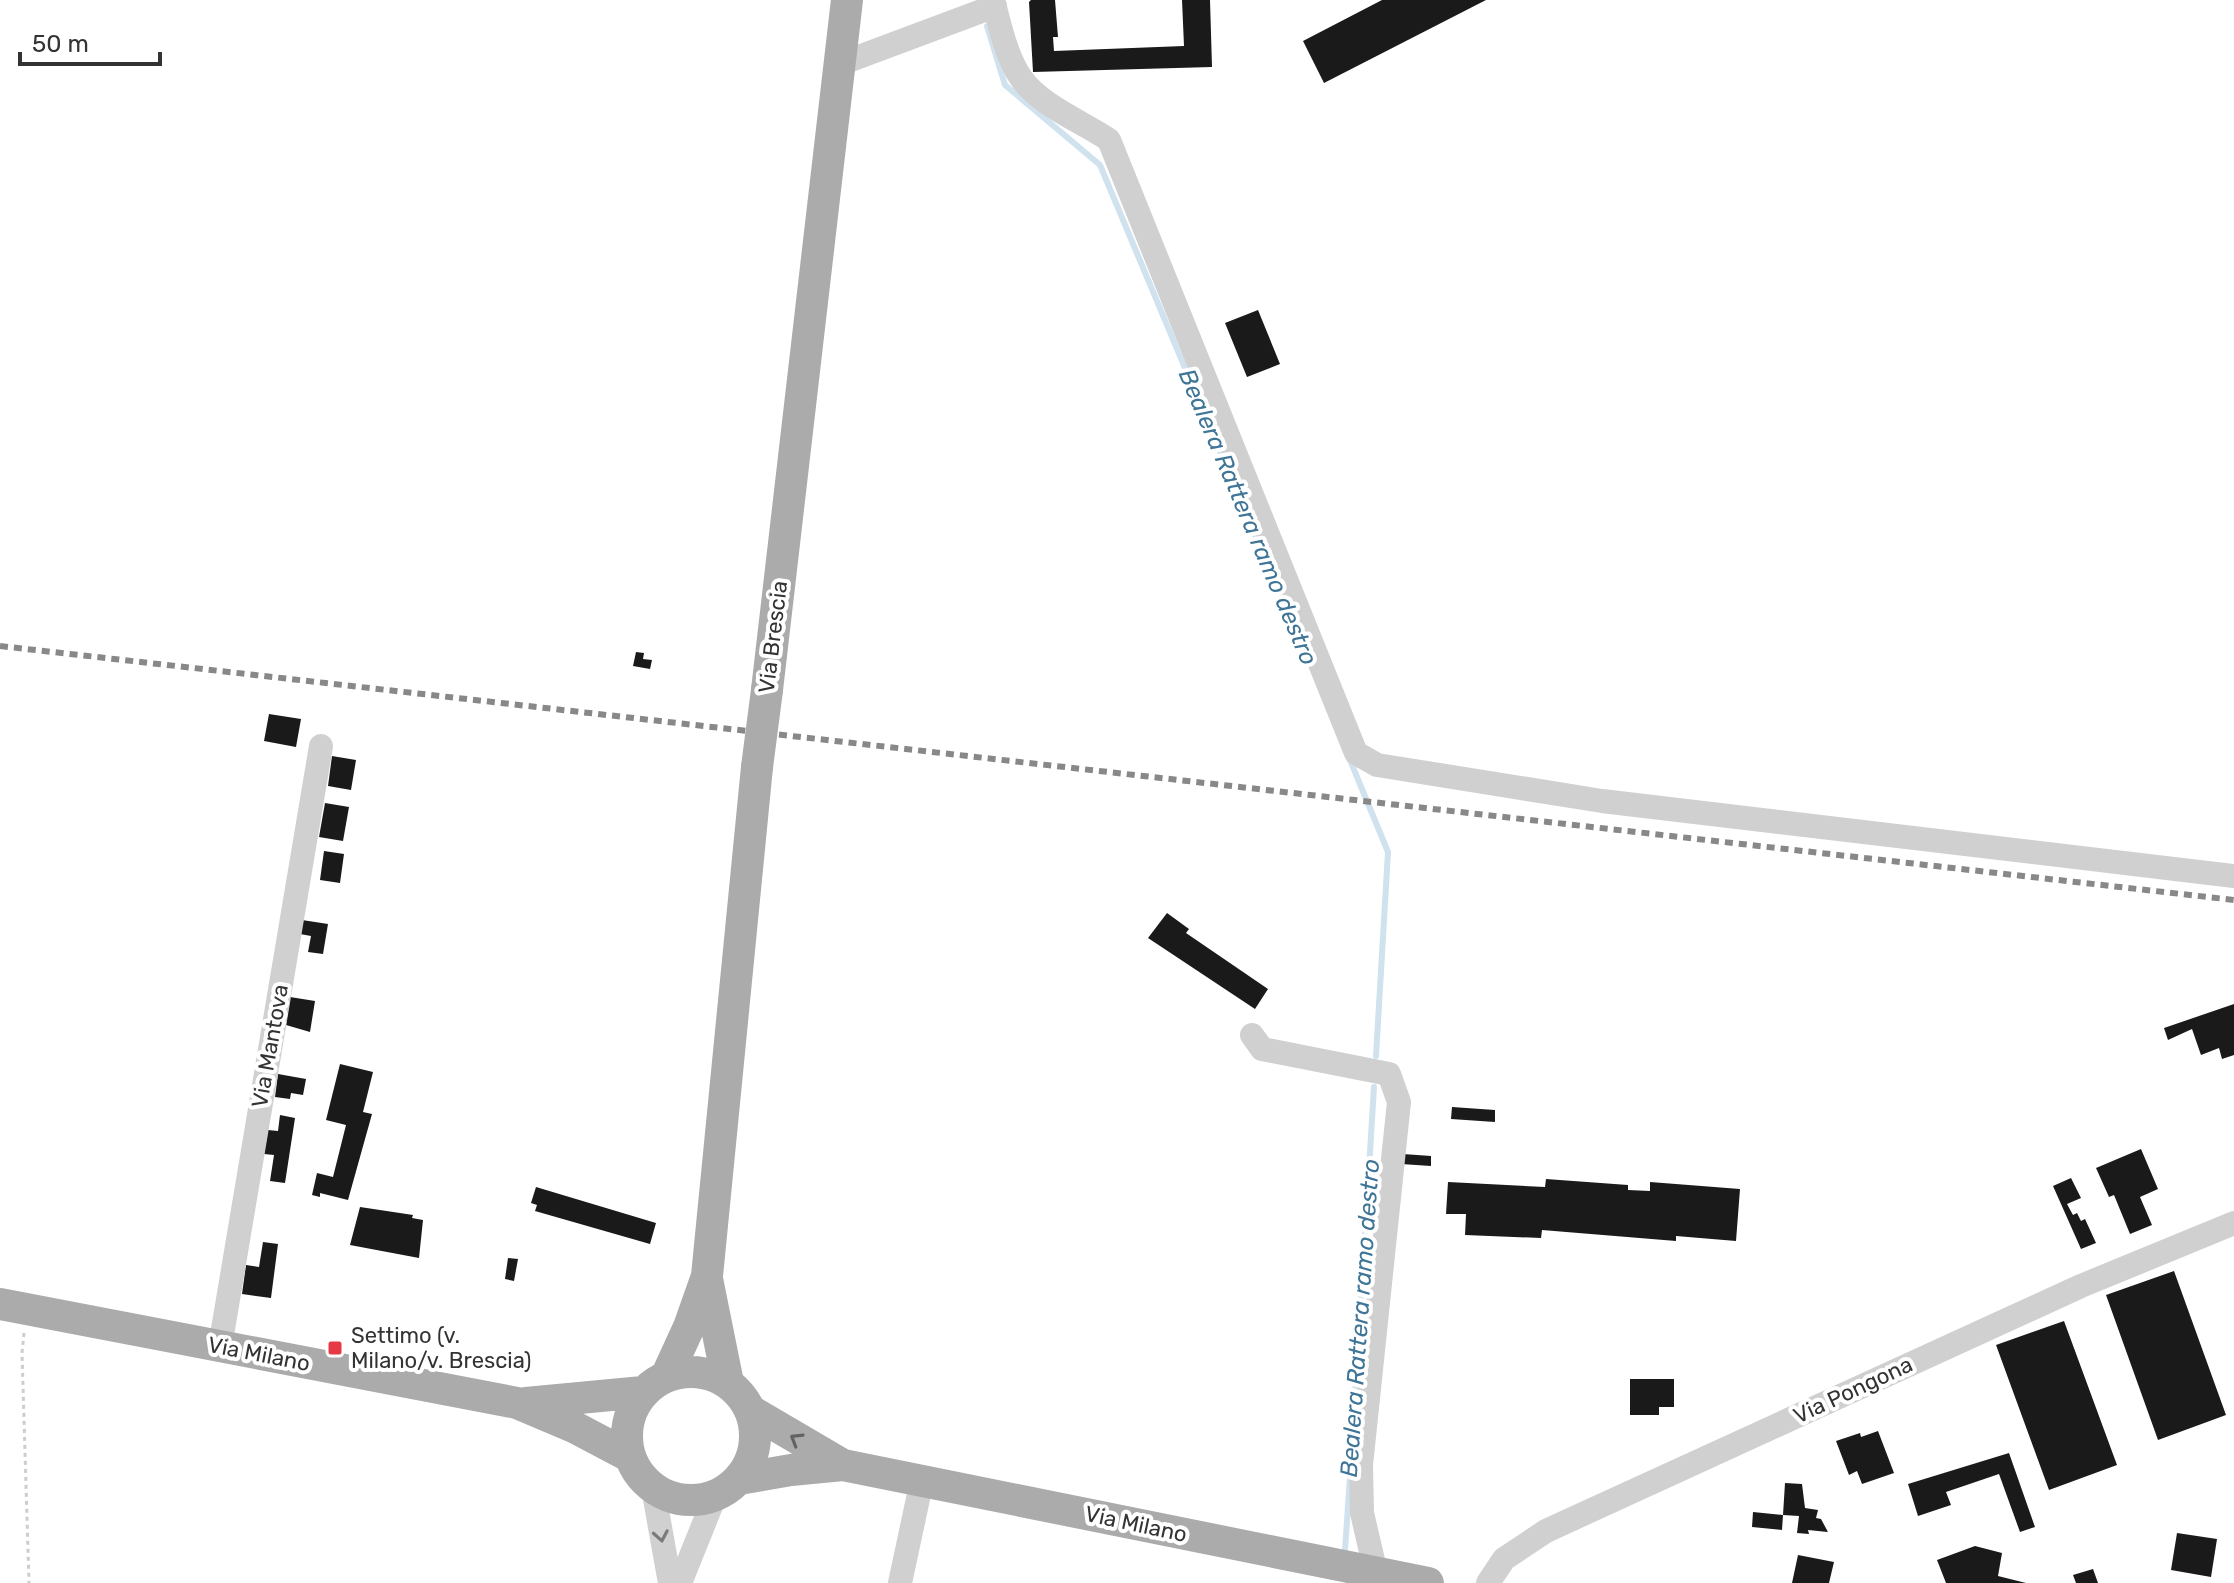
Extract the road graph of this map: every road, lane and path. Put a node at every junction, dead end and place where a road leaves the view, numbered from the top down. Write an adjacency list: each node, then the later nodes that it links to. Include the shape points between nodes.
1 (847, 0): 3 (main road, Via Brescia)
2 (994, 3): 3 (street); 5 (street, via 1022,79 1109,140 1356,753 1377,765 1602,801)
3 (840, 64): 8 (main road, Via Brescia, bridge, via 757,767)
4 (321, 746): 10 (street, Via Mantova)
5 (2234, 876)
6 (1252, 1035): 20 (street, via 1262,1049 1389,1074 1399,1102 1361,1465 1362,1513)
7 (2234, 1223): 26 (street, Via Pongona, via 2081,1286 1546,1531 1504,1559)
8 (707, 1276): 11 (main road); 12 (main road, via 689,1327)
9 (13, 1307): 10 (main road, Via Milano); 21 (path, via 22,1353)
10 (220, 1347): 13 (main road, Via Milano)
11 (728, 1383): 12 (main road, via 709,1373 688,1371); 14 (main road)
12 (655, 1384): 13 (main road, Via Milano); 15 (main road, via 633,1406 627,1422)
13 (517, 1403): 15 (main road, Via Milano)
14 (751, 1411): 16 (main road, Via Milano, one-way to 14); 19 (main road, via 755,1447 749,1464)
15 (629, 1456): 18 (main road)
16 (843, 1465): 17 (main road, Via Milano); 19 (main road, Via Milano, via 791,1470)
17 (922, 1480): 20 (main road, Via Milano); 24 (street)
18 (653, 1488): 19 (main road, via 672,1498 693,1500); 22 (street, one-way to 22)
19 (727, 1488): 23 (street)
20 (1376, 1573): 25 (main road, Via Milano)
21 (29, 1583)
22 (670, 1583)
23 (680, 1583)
24 (900, 1583)
25 (1428, 1583)
26 (1488, 1583)

